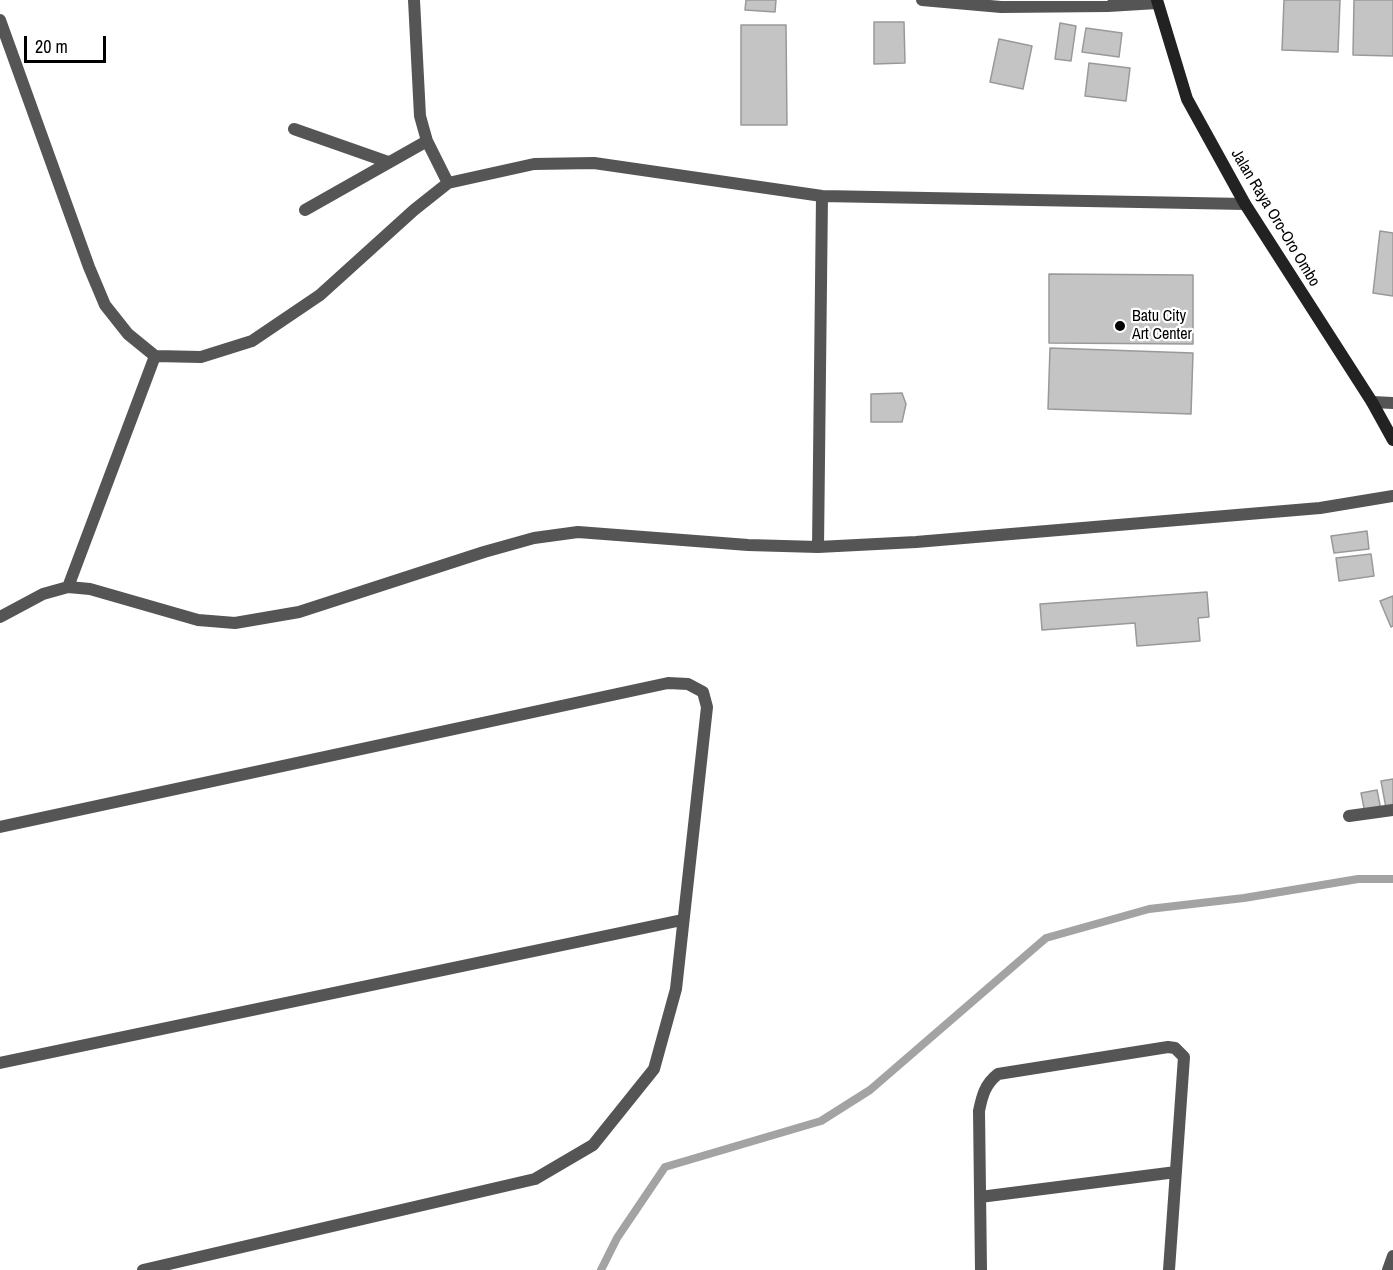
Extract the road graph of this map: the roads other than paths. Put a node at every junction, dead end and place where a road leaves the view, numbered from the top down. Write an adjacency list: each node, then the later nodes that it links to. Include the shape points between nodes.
1 (414, 0): 6 (street, via 420,116)
2 (921, 0): 3 (street, via 1001,7 1108,6)
3 (1157, 1): 10 (main road, Jalan Raya Oro-Oro Ombo, via 1187,99)
4 (0, 20): 12 (street, via 105,305 128,334)
5 (294, 129): 7 (street)
6 (427, 141): 7 (street); 8 (street)
7 (388, 162): 11 (street)
8 (448, 183): 9 (street, via 534,164 594,163); 12 (street, via 320,295 252,341 201,357)
9 (822, 196): 10 (street); 17 (street)
10 (1245, 204): 13 (main road, Jalan Raya Oro-Oro Ombo)
11 (305, 210)
12 (155, 356): 18 (street)
13 (1372, 402): 14 (street); 15 (main road, Jalan Raya Oro-Oro Ombo)
14 (1393, 403)
15 (1393, 438)
16 (1393, 496): 17 (street, via 1296,510)
17 (818, 547): 18 (street, via 578,532 534,538 484,552 299,612 235,623 198,620 90,589)
18 (68, 587): 19 (street, via 43,594)
19 (0, 617)
20 (1393, 810): 21 (street)
21 (1349, 816)
22 (0, 827): 23 (street, via 668,682 688,684 703,692 707,707)
23 (682, 920): 24 (street); 28 (street, via 676,989 654,1069 593,1145 535,1179)
24 (0, 1063)
25 (1176, 1172): 26 (street); 26 (street, via 1184,1057 1175,1047 1168,1047 999,1074 991,1079 979,1111); 30 (street)
26 (980, 1197): 29 (street)
27 (1393, 1256): 31 (street)
28 (143, 1270)
29 (981, 1270)
30 (1169, 1270)
31 (1388, 1270)

